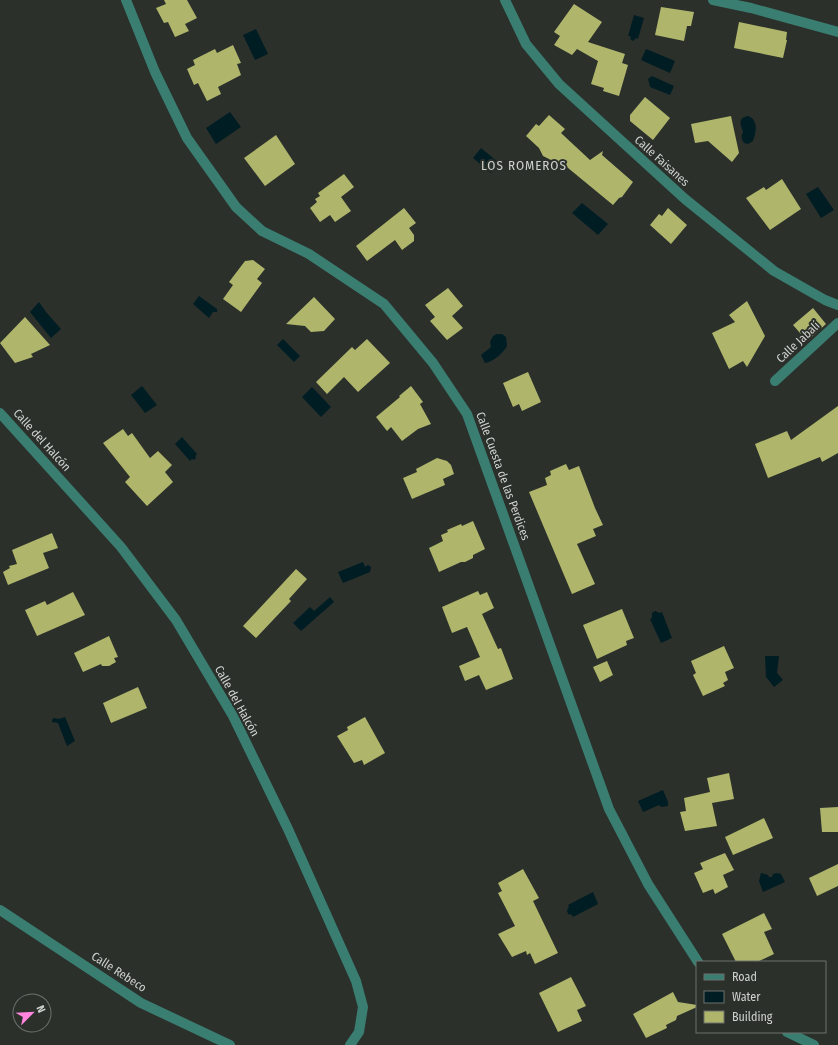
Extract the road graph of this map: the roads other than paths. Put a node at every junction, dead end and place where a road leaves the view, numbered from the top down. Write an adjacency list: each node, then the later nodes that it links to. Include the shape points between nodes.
1 (126, 0): 10 (street, Calle Cuesta de las Perdices, via 187,138 236,207 262,231 309,254 384,304 433,363 467,414 609,808 648,884)
2 (505, 0): 5 (street, Calle Faisanes, via 526,44 559,84 616,137 685,199 774,271)
3 (713, 0): 4 (street)
4 (838, 32)
5 (838, 305)
6 (838, 323): 7 (street, Calle Jabalí)
7 (775, 381)
8 (0, 413): 13 (street, Calle del Halcón, via 121,547 176,620 233,716 288,829 356,981 363,1007 359,1032)
9 (0, 910): 12 (street, Calle Rebeco, via 141,1003)
10 (697, 961)
11 (790, 1033): 14 (street)
12 (230, 1045)
13 (350, 1045)
14 (814, 1045)

